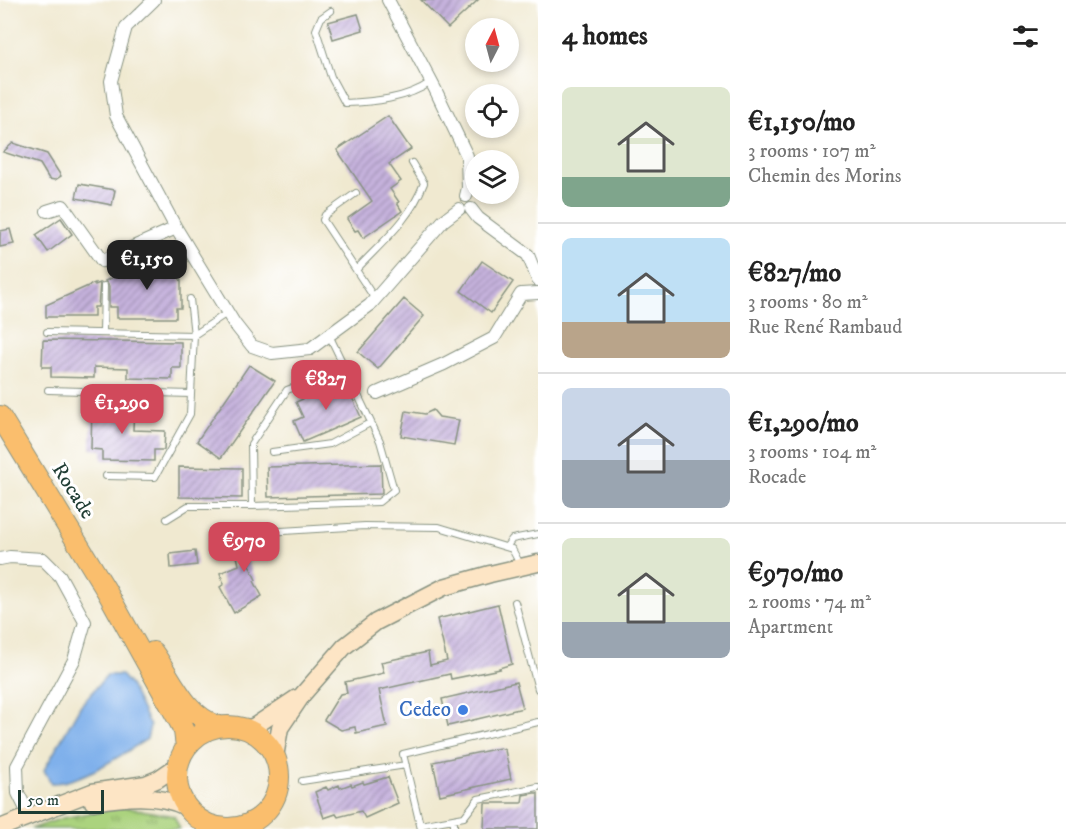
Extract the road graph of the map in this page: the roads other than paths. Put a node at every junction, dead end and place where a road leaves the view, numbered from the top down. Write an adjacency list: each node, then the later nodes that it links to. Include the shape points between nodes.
1 (154, 0): 9 (street, via 126,27 111,81 116,116)
2 (388, 0): 4 (street)
3 (331, 11): 4 (lane, via 321,18 315,30 331,77 345,103 375,102)
4 (432, 82): 7 (street, via 467,156 466,196 473,201)
5 (412, 163): 10 (lane, via 424,183 417,201 396,230)
6 (356, 193): 10 (lane, via 323,220)
7 (465, 209): 11 (street, via 528,255); 15 (street, via 444,221)
8 (47, 211): 9 (street, via 63,206 102,261)
9 (176, 228): 16 (street)
10 (356, 270): 15 (lane)
11 (538, 280)
12 (104, 286): 18 (lane)
13 (538, 293): 23 (street, via 521,294 494,338)
14 (190, 299): 19 (lane)
15 (376, 299): 20 (street)
16 (227, 313): 19 (lane); 20 (street, via 252,346 272,353 310,349)
17 (47, 332): 18 (lane)
18 (103, 333): 19 (lane)
19 (194, 334): 24 (lane)
20 (329, 335): 21 (lane)
21 (344, 368): 26 (lane); 29 (lane, via 287,390 251,444)
22 (48, 390): 24 (lane)
23 (377, 393)
24 (191, 394): 28 (lane, via 190,414 155,477)
25 (0, 416): 37 (main road, Rocade)
26 (370, 423): 27 (lane, via 330,444); 29 (lane, via 380,441 394,490 379,502)
27 (272, 452)
28 (106, 476)
29 (252, 506): 30 (lane, via 189,506)
30 (168, 519)
31 (538, 534): 33 (lane, via 512,539)
32 (216, 535): 33 (lane, via 365,526 438,527)
33 (507, 546): 36 (lane, via 516,553)
34 (0, 559): 53 (street, via 43,559 60,576 85,622 74,660 17,766 18,793)
35 (538, 563): 36 (main road)
36 (521, 567): 40 (main road, via 444,587 376,621 345,646)
37 (106, 590): 42 (main road, Rocade, via 193,711); 44 (main road, Rocade, via 180,723)
38 (515, 602): 39 (lane)
39 (538, 689)
40 (303, 694): 43 (main road); 45 (main road, via 280,728)
41 (538, 722): 46 (lane, via 403,754)
42 (219, 726): 43 (main road); 44 (main road)
43 (247, 729): 45 (main road, via 264,740)
44 (186, 747): 47 (main road)
45 (275, 757): 52 (main road, via 277,793)
46 (406, 765): 48 (lane); 56 (lane)
47 (177, 766): 50 (main road, via 177,787); 51 (main road, via 146,784 92,792)
48 (302, 781)
49 (538, 787): 54 (lane, via 478,799 464,817)
50 (186, 807): 51 (main road, via 168,800 139,797); 55 (main road)
51 (54, 808): 53 (main road)
52 (268, 809): 58 (main road, via 258,819); 59 (main road)
53 (30, 817): 57 (main road)
54 (454, 819): 56 (lane); 60 (lane)
55 (204, 826): 58 (main road)
56 (420, 827)
57 (0, 828)
58 (234, 829)
59 (270, 829)
60 (454, 829)

